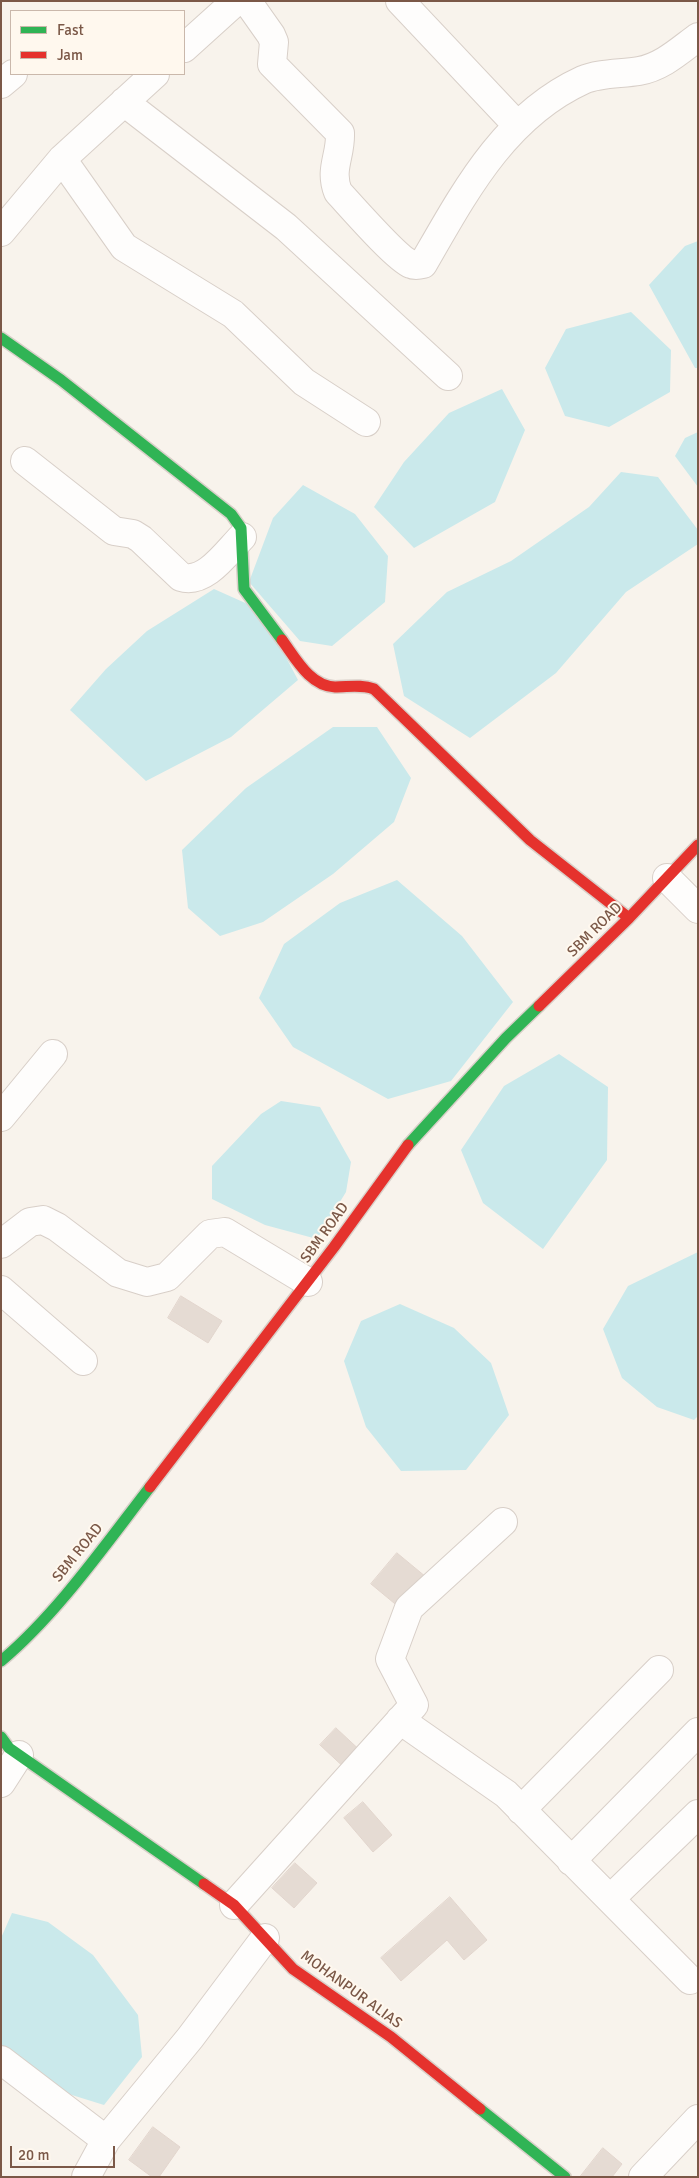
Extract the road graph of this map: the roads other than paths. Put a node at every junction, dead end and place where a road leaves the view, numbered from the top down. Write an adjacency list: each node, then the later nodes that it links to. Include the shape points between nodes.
1 (236, 1): 5 (street)
2 (247, 1): 10 (street, via 274,42 272,64 340,133 341,147 333,180 338,192 410,264 423,264 472,180)
3 (400, 1): 10 (street)
4 (698, 37): 10 (street, via 656,67 585,79 555,94)
5 (185, 47)
6 (12, 75): 8 (street)
7 (154, 75): 9 (street)
8 (1, 84)
9 (124, 102): 11 (street); 14 (street, via 286,227)
10 (517, 125)
11 (62, 159): 12 (street); 15 (street, via 124,247 233,314 304,382)
12 (1, 232)
13 (1, 338): 17 (street, via 61,380 231,514 241,528)
14 (448, 376)
15 (366, 422)
16 (25, 461): 17 (street, via 114,531 142,539 181,578 194,578 208,572)
17 (242, 537): 21 (street, via 247,596 314,681 329,688 366,685 374,689 530,840)
18 (698, 845): 19 (street, SBM ROAD)
19 (667, 878): 20 (street); 21 (street, SBM ROAD)
20 (698, 909)
21 (629, 918): 25 (street, SBM ROAD, via 506,1038 413,1138)
22 (53, 1054): 23 (street)
23 (1, 1117)
24 (1, 1244): 25 (street, via 30,1222 43,1220 58,1227 118,1273 147,1282 167,1277 210,1234 226,1232)
25 (308, 1282): 29 (street, SBM ROAD, via 106,1544 26,1640)
26 (1, 1290): 27 (street)
27 (84, 1361)
28 (503, 1522): 31 (street, via 408,1608 390,1659 414,1705)
29 (1, 1660)
30 (659, 1670): 35 (street)
31 (400, 1720): 35 (street, via 506,1794); 39 (street)
32 (698, 1732): 37 (street)
33 (10, 1746): 34 (street); 39 (street, MOHANPUR ALIAS)
34 (1, 1783)
35 (521, 1810): 37 (street)
36 (698, 1814): 38 (street)
37 (571, 1860): 38 (street)
38 (610, 1899): 41 (street)
39 (234, 1905): 40 (street, MOHANPUR ALIAS)
40 (265, 1938): 44 (street, via 190,2038); 46 (street, MOHANPUR ALIAS, via 293,1968 391,2036)
41 (690, 1980)
42 (1, 2060): 44 (street)
43 (698, 2119): 47 (street)
44 (106, 2140): 45 (street)
45 (86, 2177)
46 (566, 2177)
47 (643, 2177)

